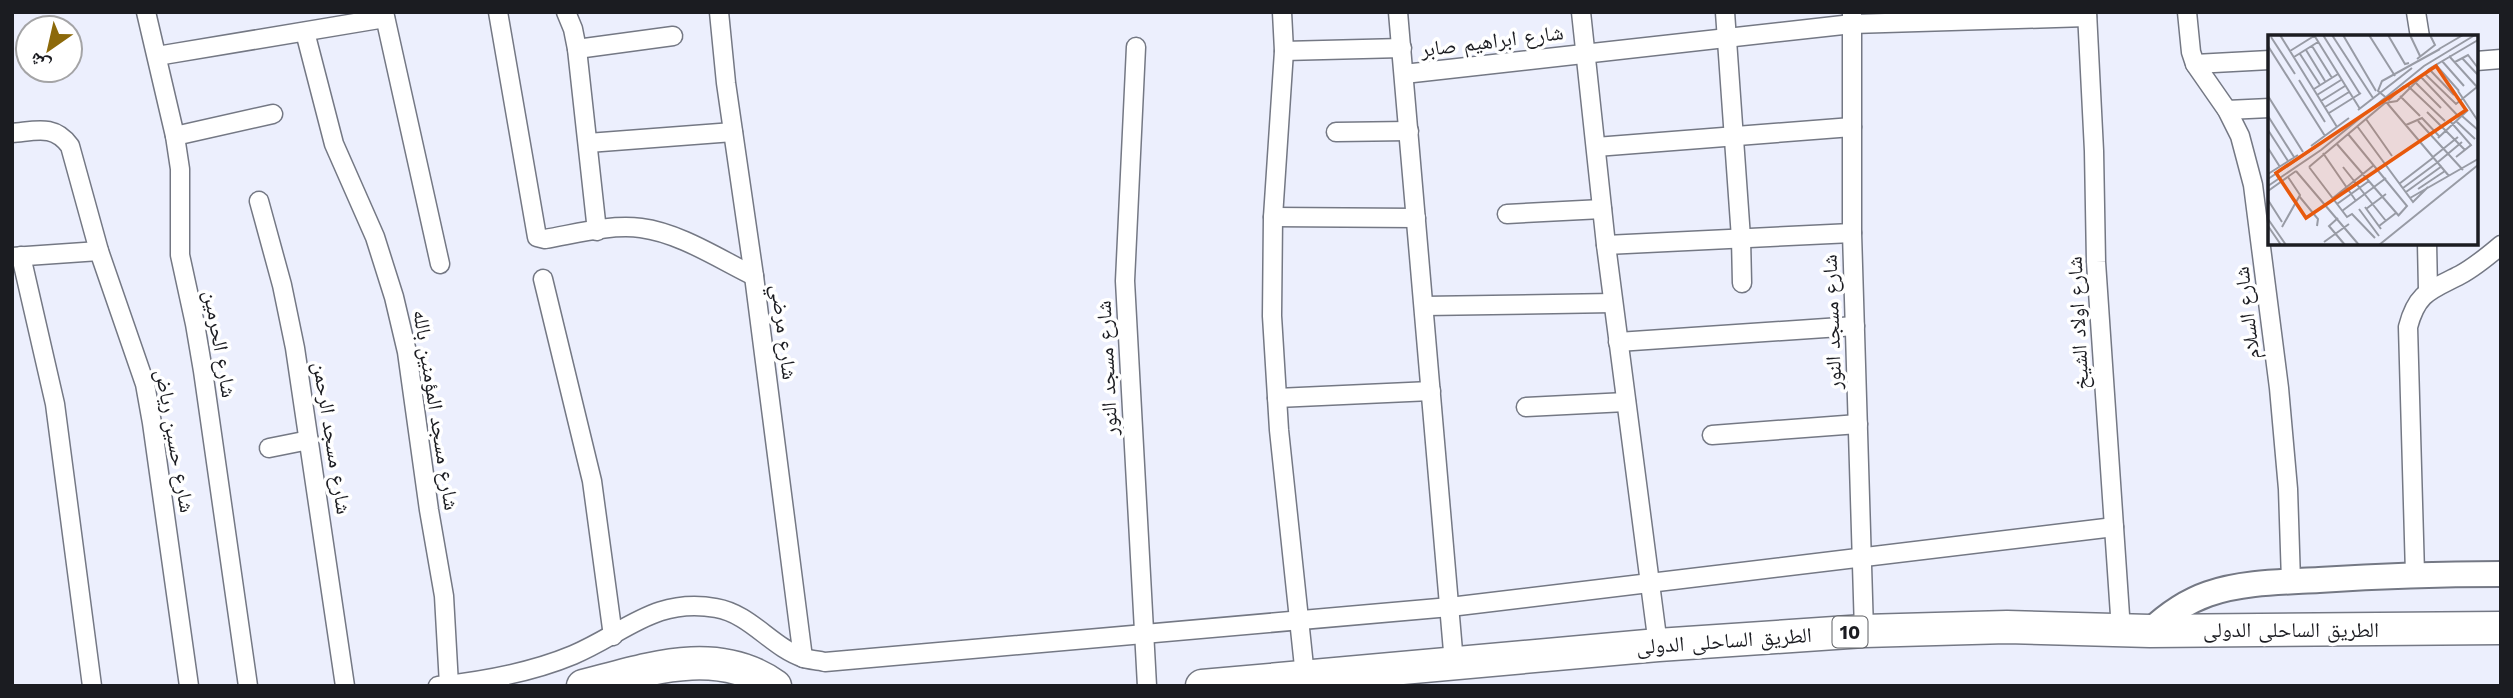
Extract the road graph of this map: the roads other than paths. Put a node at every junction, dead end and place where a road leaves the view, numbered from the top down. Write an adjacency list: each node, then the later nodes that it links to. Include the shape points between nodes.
1 (146, 12): 23 (street, شارع الحرمين)
2 (498, 12): 47 (street, via 536,233 545,239)
3 (567, 12): 20 (street)
4 (719, 12): 34 (street, شارع مرضي)
5 (1282, 12): 21 (street)
6 (1398, 12): 19 (street)
7 (1581, 12): 22 (street)
8 (1725, 12): 17 (street)
9 (2187, 12): 27 (street, شارع السلام)
10 (2416, 12): 15 (street)
11 (384, 15): 14 (street); 55 (street)
12 (2087, 15): 13 (street, شارع ابراهيم صابر); 72 (street, شارع اولاد الشيخ, via 2096,262)
13 (1852, 18): 17 (street, شارع ابراهيم صابر); 32 (street, شارع مسجد النور)
14 (305, 32): 23 (street); 89 (street, شارع مسجد المؤمنين بالله, via 334,144 375,237 407,352 444,596)
15 (2420, 35)
16 (673, 36): 20 (street)
17 (1727, 37): 22 (street, شارع ابراهيم صابر); 38 (street)
18 (1136, 47): 83 (street, شارع مسجد النور, via 1125,281)
19 (1402, 48): 21 (street); 28 (street)
20 (577, 49): 39 (street)
21 (1284, 51): 45 (street)
22 (1586, 52): 28 (street, شارع ابراهيم صابر); 40 (street)
23 (157, 56): 37 (street, شارع الحرمين)
24 (2501, 59): 26 (street)
25 (2268, 60): 27 (street)
26 (2478, 61)
27 (2195, 64): 30 (street, شارع السلام)
28 (1404, 74): 33 (street)
29 (2268, 108): 30 (street)
30 (2227, 110): 41 (street, شارع السلام)
31 (273, 114): 37 (street)
32 (1852, 127): 38 (street); 48 (street, شارع مسجد النور)
33 (1409, 131): 35 (street); 46 (street)
34 (733, 132): 39 (street); 56 (street, شارع مرضي)
35 (1336, 132)
36 (12, 133): 53 (street, شارع حسين رياض, via 59,133 70,146)
37 (175, 136): 92 (street, شارع الحرمين, via 180,169 180,256 203,371)
38 (1734, 136): 40 (street); 49 (street)
39 (588, 143): 47 (street)
40 (1596, 147): 43 (street)
41 (2262, 185): 76 (street, شارع السلام, via 2288,489)
42 (259, 201): 70 (street, شارع مسجد الرحمن, via 282,285)
43 (1602, 209): 44 (street); 50 (street)
44 (1507, 214)
45 (1273, 218): 46 (street); 65 (street)
46 (1416, 218): 61 (street)
47 (597, 231): 56 (street, via 659,231)
48 (1852, 233): 49 (street); 62 (street, شارع مسجد النور)
49 (1741, 238): 50 (street); 58 (street)
50 (1605, 245): 60 (street)
51 (2427, 245): 59 (street)
52 (2501, 245): 59 (street, via 2462,274)
53 (99, 251): 54 (street); 91 (street, شارع حسين رياض, via 145,384)
54 (16, 256): 90 (street, via 55,404)
55 (440, 264)
56 (754, 276): 86 (street, شارع مرضي)
57 (542, 279): 84 (street, via 592,481)
58 (1742, 283)
59 (2428, 290): 74 (street, via 2418,300 2408,327)
60 (1613, 303): 61 (street); 63 (street)
61 (1424, 306): 64 (street)
62 (1855, 327): 63 (street); 68 (street, شارع مسجد النور)
63 (1618, 342): 66 (street)
64 (1431, 391): 65 (street); 78 (street)
65 (1277, 398): 79 (street)
66 (1626, 402): 67 (street); 77 (street)
67 (1526, 407)
68 (1858, 424): 69 (street); 73 (street, شارع مسجد النور)
69 (1713, 435)
70 (309, 440): 71 (street); 93 (street, شارع مسجد الرحمن)
71 (269, 448)
72 (2113, 527): 73 (street); 81 (street, شارع اولاد الشيخ)
73 (1862, 557): 77 (street); 82 (street, شارع مسجد النور)
74 (2415, 574): 75 (street); 76 (street)
75 (2501, 575)
76 (2291, 582): 81 (street, via 2209,594)
77 (1650, 583): 78 (street); 85 (street)
78 (1450, 607): 79 (street); 87 (street)
79 (1300, 621): 83 (street); 88 (street)
80 (2501, 628): 81 (highway, الطريق الساحلى الدولى / 10)
81 (2135, 630): 82 (highway, الطريق الساحلى الدولى / 10)
82 (1864, 631): 85 (highway, الطريق الساحلى الدولى / 10)
83 (1145, 632): 86 (street, via 825,662); 96 (street, شارع مسجد النور)
84 (612, 636): 86 (street, via 649,614 683,605 718,608 751,621); 89 (street, via 523,673)
85 (1658, 645): 87 (highway, الطريق الساحلى الدولى / 10)
86 (803, 657)
87 (1454, 663): 88 (highway, الطريق الساحلى الدولى / 10)
88 (1305, 677): 97 (highway, الطريق الساحلى الدولى / 10)
89 (443, 685)
90 (92, 686)
91 (189, 686)
92 (248, 686)
93 (345, 686)
94 (583, 686): 95 (highway, via 693,663 741,668)
95 (775, 686)
96 (1147, 686)
97 (1202, 686)

